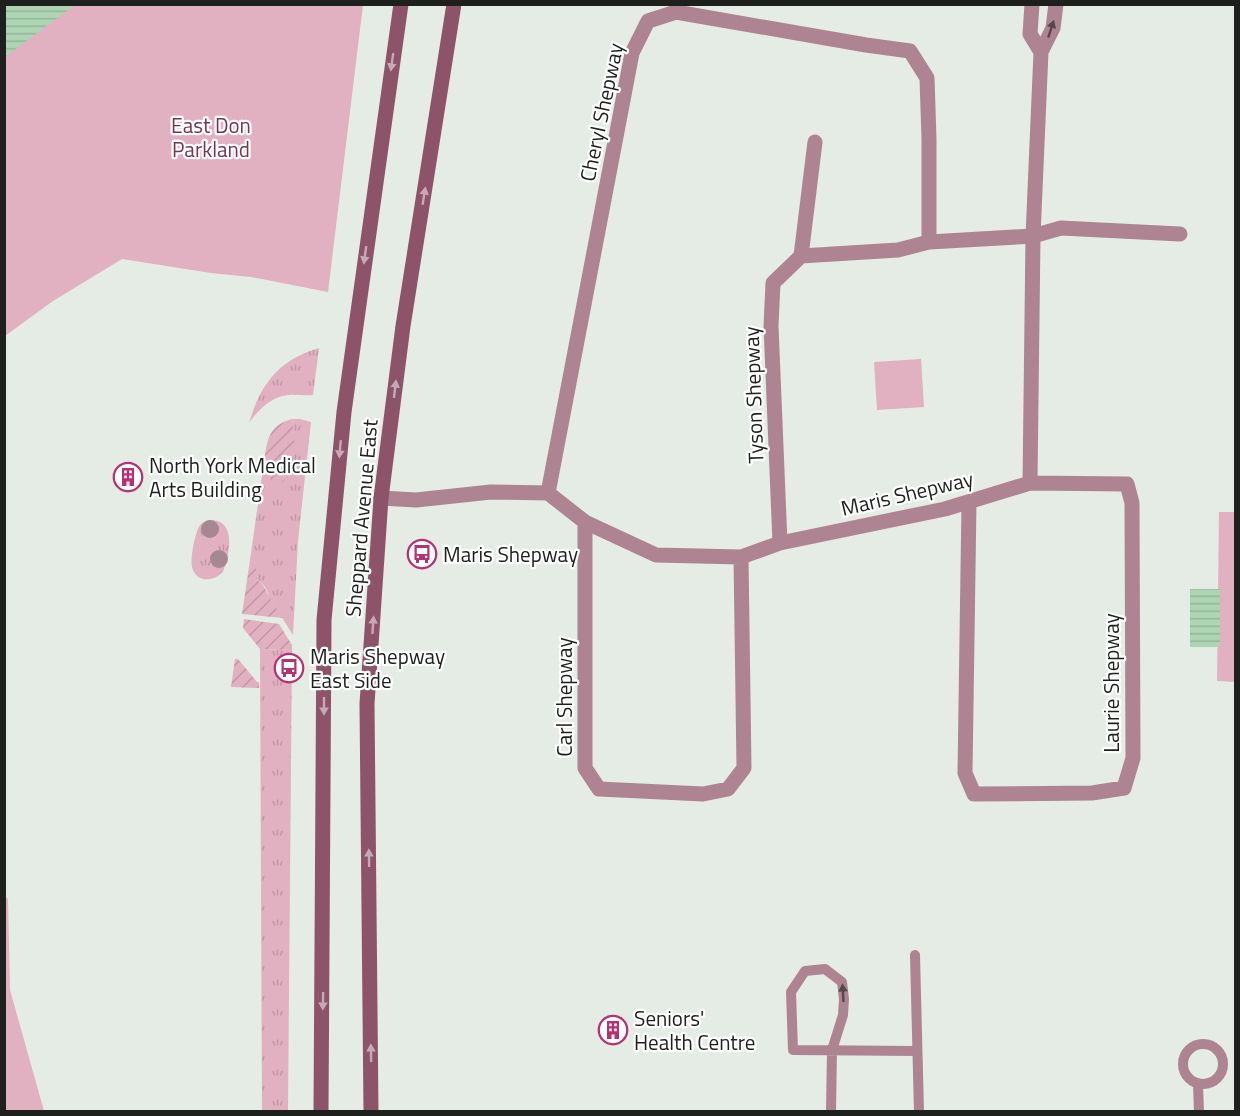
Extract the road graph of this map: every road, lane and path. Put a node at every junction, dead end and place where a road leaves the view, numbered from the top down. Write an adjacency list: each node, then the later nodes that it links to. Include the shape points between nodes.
1 (401, 4): 22 (main road, Sheppard Avenue East, one-way to 22, via 344,412 324,620)
2 (454, 4): 13 (main road, Sheppard Avenue East, one-way to 2, via 403,326)
3 (1032, 4): 5 (street, via 1030,34)
4 (1056, 4): 5 (street, one-way to 4, via 1053,28)
5 (1041, 52): 8 (street)
6 (814, 142): 10 (street)
7 (1180, 234): 8 (street, via 1061,228)
8 (1033, 236): 9 (street); 11 (street)
9 (929, 242): 10 (street, via 898,250); 12 (street, Cheryl Shepway, via 927,78 910,51 676,12 648,21 632,53)
10 (801, 256): 16 (street, Tyson Shepway, via 773,283 771,326)
11 (1030, 483): 14 (street, Maris Shepway); 14 (street, Laurie Shepway, via 1127,484 1132,502 1133,758 1124,788 1092,793 974,794 965,773)
12 (548, 493): 13 (street, via 491,492 416,500); 15 (street, Maris Shepway)
13 (381, 498): 23 (main road, Sheppard Avenue East, one-way to 13, via 367,704)
14 (969, 502): 16 (street, Maris Shepway)
15 (585, 522): 17 (street, Maris Shepway, via 656,555); 17 (street, Carl Shepway, via 585,768 598,789 703,794 728,789 744,768)
16 (780, 543): 17 (street, Maris Shepway)
17 (741, 557)
18 (915, 955): 20 (lane)
19 (832, 1050): 19 (lane, one-way to 19, via 843,1015 842,982 825,969 805,971 791,992 793,1050); 20 (lane); 24 (lane)
20 (917, 1051): 25 (lane)
21 (1198, 1084): 26 (lane)
22 (321, 1112)
23 (371, 1112)
24 (831, 1112)
25 (919, 1112)
26 (1199, 1112)

